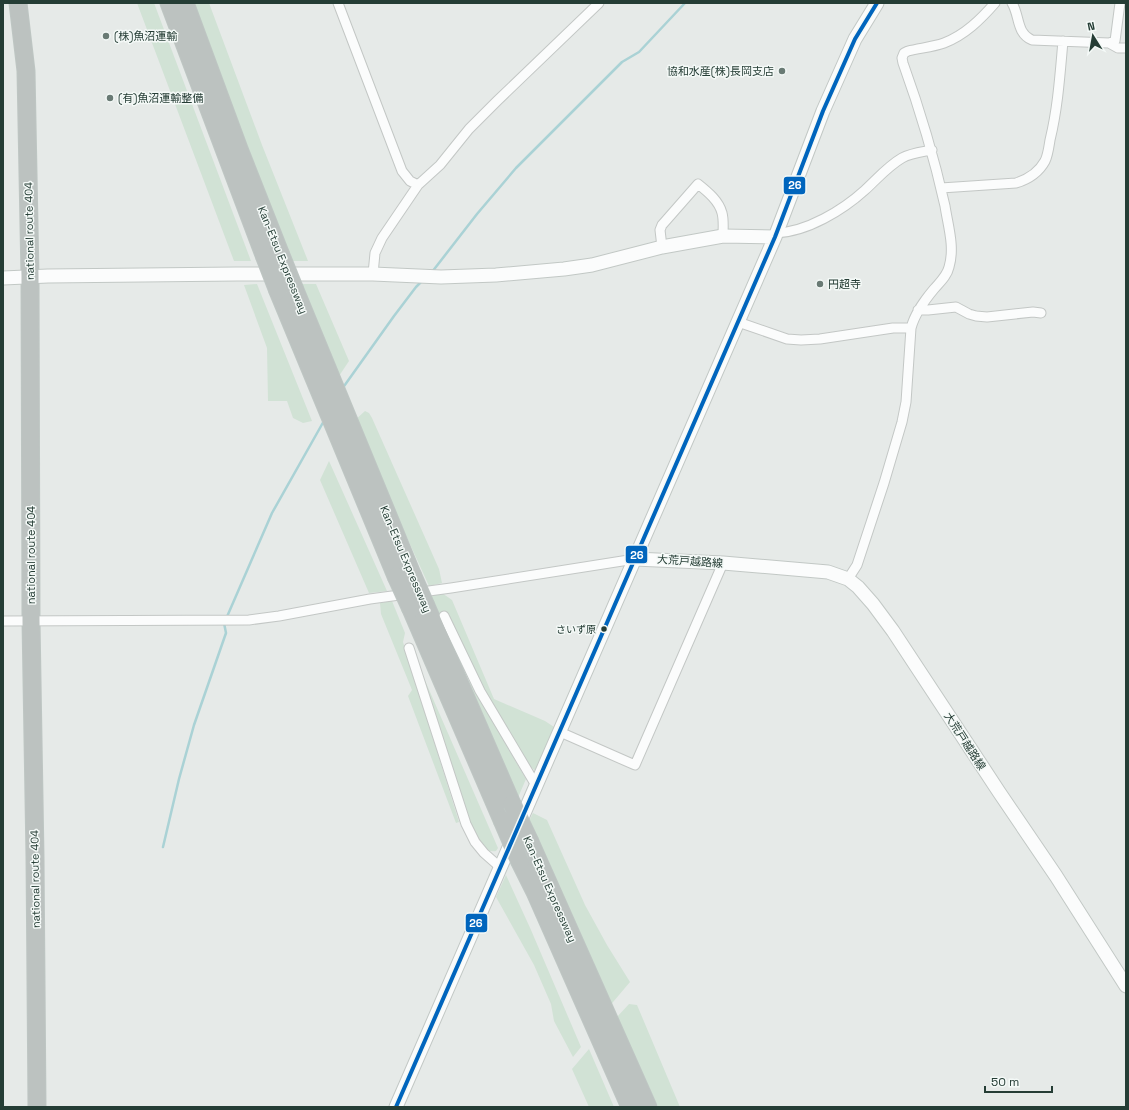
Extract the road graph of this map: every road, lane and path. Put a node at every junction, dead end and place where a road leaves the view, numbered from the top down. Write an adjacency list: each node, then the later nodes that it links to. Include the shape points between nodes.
1 (18, 3): 21 (highway, national route 404, via 26,71)
2 (169, 3): 19 (highway, Kan-Etsu Expressway)
3 (186, 3): 19 (highway, Kan-Etsu Expressway, via 239,149)
4 (338, 3): 14 (street, via 402,171)
5 (599, 3): 14 (street, via 469,129 440,166)
6 (877, 3): 16 (street, via 855,39 823,111)
7 (995, 3): 13 (street, via 972,27 944,43 904,53 903,63)
8 (1012, 3): 10 (street, via 1022,32 1028,38 1038,41)
9 (1120, 3): 11 (street, via 1115,41)
10 (1063, 41): 11 (street); 15 (street, via 1054,125 1046,159 1041,167 1025,180 1016,183)
11 (1109, 43): 12 (street, via 1118,48)
12 (1126, 48)
13 (932, 150): 15 (street); 16 (street, via 912,154 892,165 851,202 830,215 794,231)
14 (418, 186): 20 (street, via 382,238 375,253)
15 (941, 188): 24 (street, via 949,226 951,260 944,277)
16 (776, 235): 17 (street); 26 (street)
17 (723, 236): 18 (street); 18 (street, via 723,214 710,194 698,184 662,225)
18 (662, 247): 20 (street, via 592,265 535,272 441,278)
19 (272, 254): 23 (highway, Kan-Etsu Expressway, bridge)
20 (373, 274): 21 (street)
21 (30, 276): 22 (street); 35 (highway, national route 404)
22 (3, 278)
23 (287, 291): 30 (highway, Kan-Etsu Expressway, via 334,386); 30 (highway, Kan-Etsu Expressway, via 345,453)
24 (918, 310): 25 (street, via 956,307 969,314 987,317); 27 (street)
25 (1041, 313)
26 (738, 322): 27 (street, via 787,339 801,340); 28 (street)
27 (911, 328): 31 (street, via 906,402 902,422 857,564)
28 (635, 559): 29 (street, 大荒戸越路線); 35 (street, via 249,620); 37 (street)
29 (723, 563): 31 (street, 大荒戸越路線, via 828,572); 37 (street, via 635,765)
30 (404, 575): 32 (highway, Kan-Etsu Expressway, bridge)
31 (848, 579): 40 (street, 大荒戸越路線, via 873,604 893,631)
32 (419, 608): 43 (highway, Kan-Etsu Expressway, bridge, via 502,820); 44 (highway, Kan-Etsu Expressway, bridge, via 530,842)
33 (444, 616): 38 (street, via 480,691)
34 (3, 621): 35 (street)
35 (31, 621): 41 (highway, national route 404)
36 (409, 648): 39 (street, via 466,824 475,842)
37 (560, 732): 38 (street)
38 (537, 787): 39 (street)
39 (501, 868): 42 (street)
40 (1126, 986)
41 (37, 1107)
42 (396, 1107)
43 (630, 1107)
44 (648, 1107)

